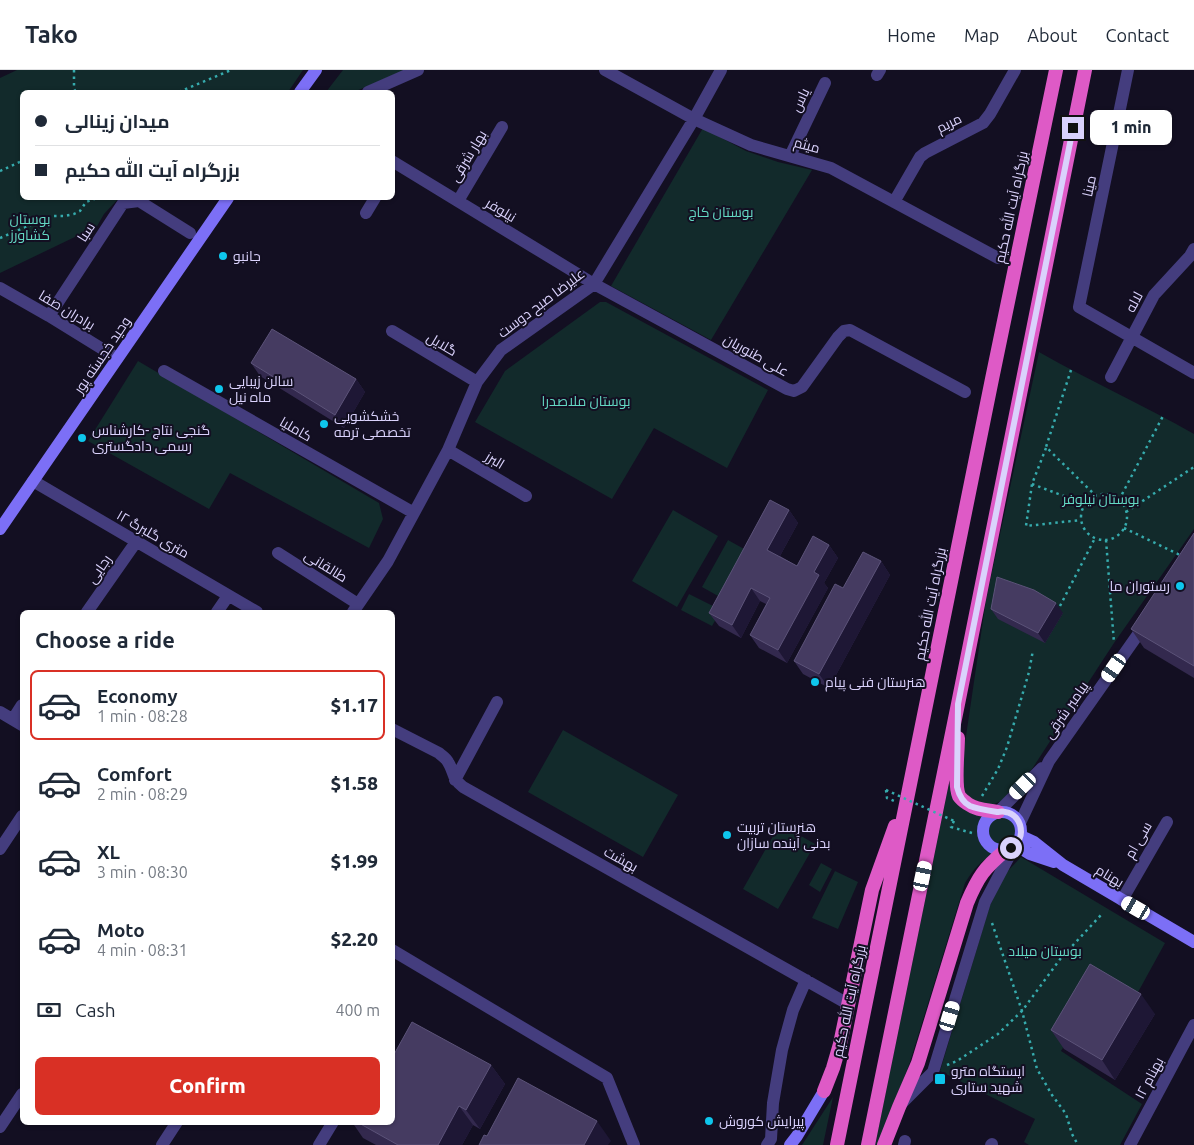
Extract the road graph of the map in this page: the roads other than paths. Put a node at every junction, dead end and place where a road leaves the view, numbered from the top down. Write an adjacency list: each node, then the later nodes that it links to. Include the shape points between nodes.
1 (316, 70): 10 (main road)
2 (418, 70): 11 (street)
3 (605, 70): 12 (street, میثم)
4 (721, 70): 12 (street, علیرضا صبح دوست)
5 (1015, 70): 19 (street, مریم, via 983,123 924,153)
6 (1056, 70): 55 (highway, بزرگراه آیت الله حکیم)
7 (1085, 70): 49 (highway)
8 (1128, 70): 28 (street, مینا, via 1080,308)
9 (825, 83): 14 (street, یاس)
10 (301, 90)
11 (373, 90)
12 (694, 119): 14 (street, میثم, via 751,145); 24 (street, علیرضا صبح دوست)
13 (502, 127): 18 (street, بهار شرقی)
14 (790, 156): 19 (street, میثم, via 831,168)
15 (395, 165): 18 (street, نیلوفر)
16 (227, 200): 29 (main road, وحید خجسته پور)
17 (374, 200): 20 (street)
18 (458, 201): 24 (street, نیلوفر)
19 (894, 202): 23 (street, میثم)
20 (366, 213)
21 (190, 233): 26 (street, سبا, via 139,201 124,203)
22 (1194, 249): 28 (street, لاله, via 1154,295)
23 (998, 258)
24 (594, 284): 33 (street, علیرضا صبح دوست, via 501,350); 34 (street, علی طنوریان, via 787,389 794,391 802,387 838,337 850,330)
25 (0, 288): 26 (street, برادران صفا)
26 (49, 316): 29 (street, برادران صفا)
27 (392, 331): 33 (street, گلایل)
28 (1132, 338): 31 (street); 32 (street, لاله)
29 (117, 358): 36 (main road, وحید خجسته پور)
30 (164, 371): 38 (street, کاملیا)
31 (1194, 374)
32 (1111, 377)
33 (477, 382): 35 (street, علیرضا صبح دوست)
34 (965, 392)
35 (448, 450): 37 (street, البرز); 38 (street, علیرضا صبح دوست)
36 (33, 481): 39 (main road, وحید خجسته پور); 40 (street, ۱۲ متری گلبرگ)
37 (526, 496)
38 (414, 513): 43 (street, علیرضا صبح دوست, via 388,561)
39 (0, 529)
40 (136, 542): 42 (street, ۱۲ متری گلبرگ); 44 (street, رجایی)
41 (278, 553): 43 (street, طالقانی)
42 (228, 596): 45 (street); 46 (street, ۱۲ متری گلبرگ)
43 (356, 608)
44 (88, 610)
45 (218, 610)
46 (254, 610)
47 (1150, 616): 53 (street, پیامبر شرقی)
48 (497, 702): 54 (street)
49 (958, 704): 56 (highway, via 957,787 960,796 969,805); 79 (highway)
50 (0, 712): 51 (street)
51 (18, 722)
52 (395, 731): 54 (street, via 439,753 449,762)
53 (1049, 761): 56 (street, پیامبر شرقی); 59 (street, پیامبر شرقی)
54 (455, 780): 64 (street, بهشت)
55 (911, 781): 65 (highway, via 872,890); 78 (highway, بزرگراه آیت الله حکیم)
56 (998, 812): 59 (main road, via 1016,818); 59 (main road, via 984,822 982,833 986,843 1001,850)
57 (20, 819): 60 (street)
58 (1167, 822): 61 (street, سی ام)
59 (1015, 839): 61 (main road, بهنام, via 1030,854 1063,865); 69 (street, پیامبر شرقی, via 985,902 932,1072); 69 (highway, via 986,868 967,903 918,1063)
60 (0, 849)
61 (1122, 900): 62 (main road, بهنام)
62 (1194, 942)
63 (395, 952): 75 (street, via 607,1078)
64 (806, 980): 65 (street, بهشت); 76 (street, via 793,1010 782,1050 771,1139)
65 (848, 1004): 67 (highway, via 840,1044)
66 (1194, 1025): 81 (street, بهنام ۱۲)
67 (824, 1091): 77 (main road)
68 (20, 1097): 72 (street)
69 (899, 1107): 80 (highway)
70 (175, 1125): 73 (street)
71 (331, 1125): 74 (street)
72 (0, 1127)
73 (162, 1145)
74 (319, 1145)
75 (634, 1145)
76 (767, 1145)
77 (790, 1145)
78 (837, 1145)
79 (868, 1145)
80 (884, 1145)
81 (1130, 1145)

